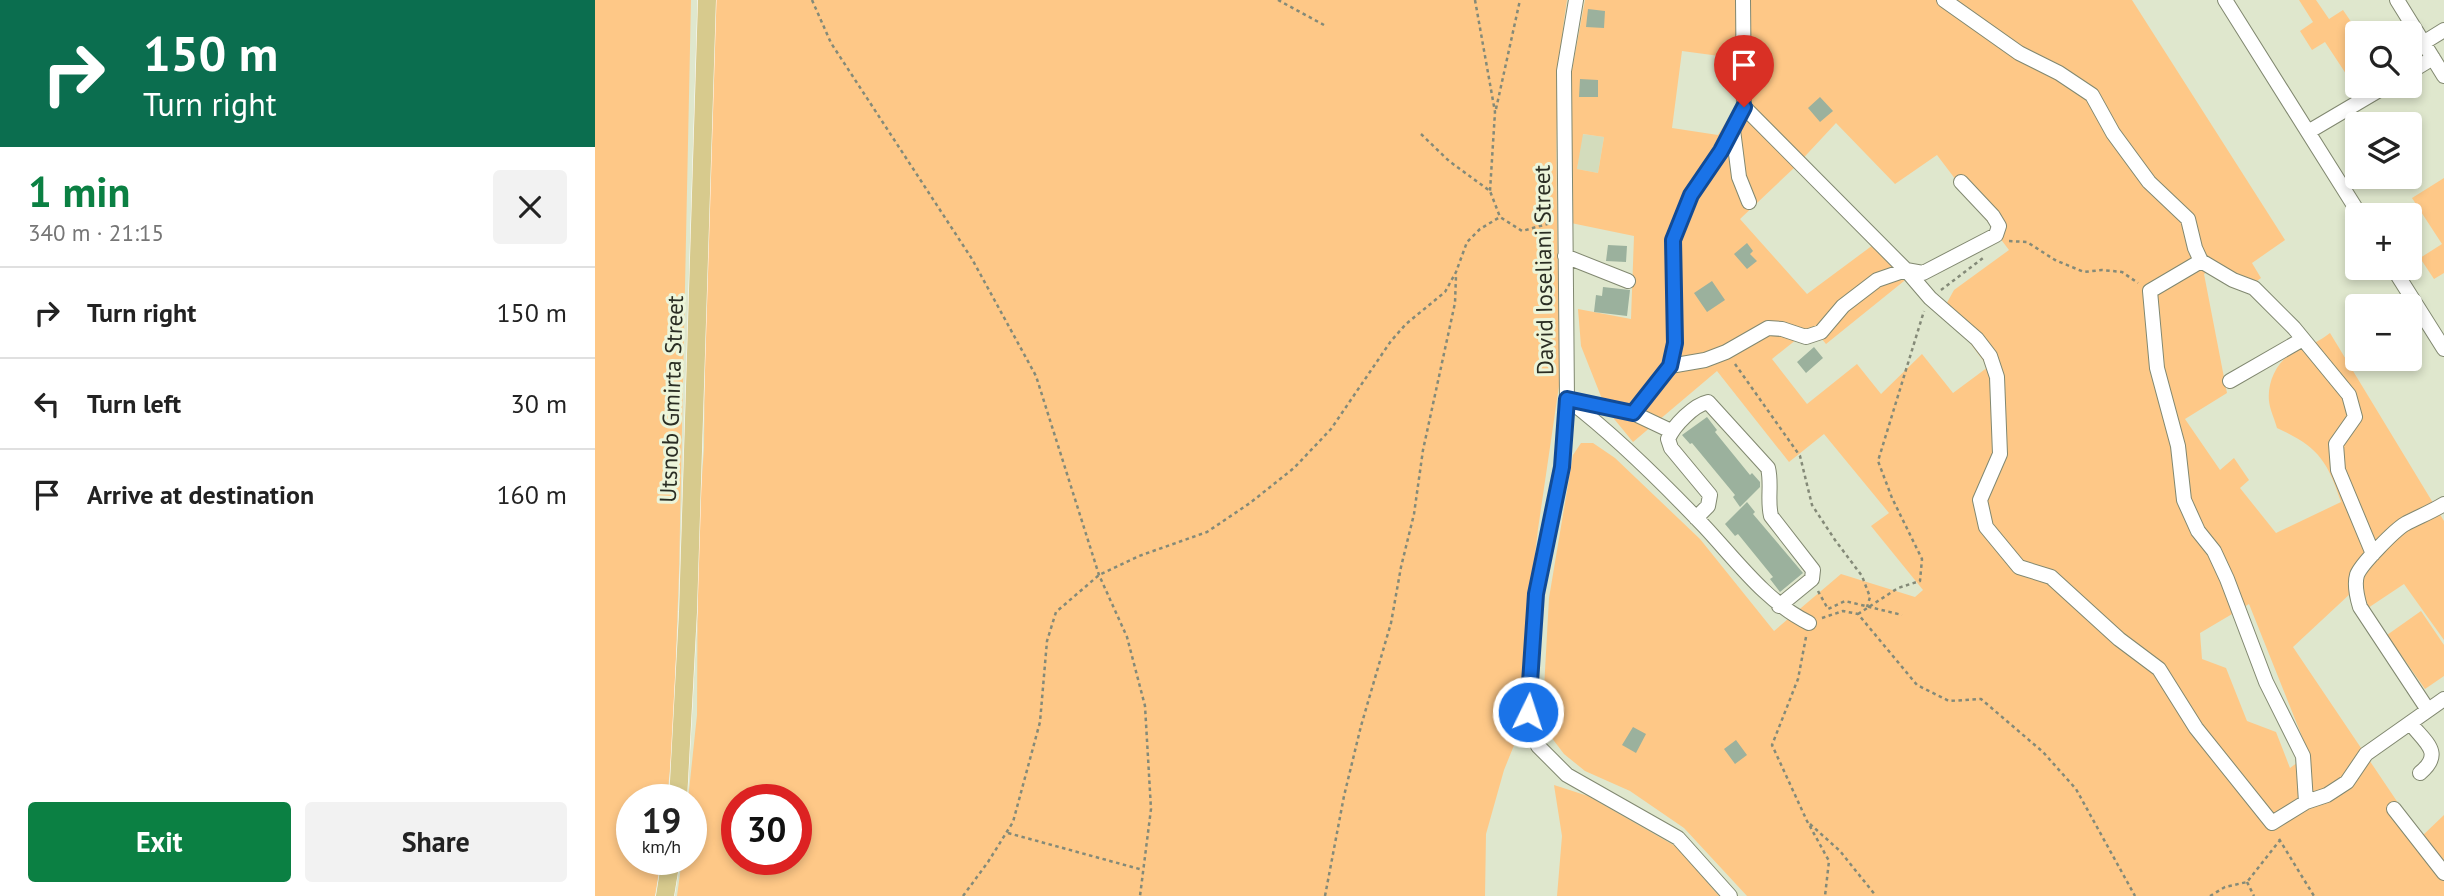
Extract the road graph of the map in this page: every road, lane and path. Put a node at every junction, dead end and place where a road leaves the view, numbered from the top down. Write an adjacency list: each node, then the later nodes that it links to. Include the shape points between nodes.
1 (707, 0): 61 (main road, Utsnob Gmirta Street)
2 (812, 0): 50 (path, via 831,43 972,259 1036,376)
3 (1278, 0): 11 (path)
4 (1475, 0): 19 (path)
5 (1520, 0): 19 (path)
6 (1576, 0): 28 (street, David Ioseliani Street, via 1564,71)
7 (1743, 0): 18 (street)
8 (1944, 0): 30 (street, via 2019,53 2092,95 2149,182 2188,219)
9 (2225, 0): 21 (street)
10 (2397, 0): 13 (street)
11 (1324, 25)
12 (2444, 30): 13 (street)
13 (2423, 43): 14 (street)
14 (2433, 58): 15 (street); 16 (street)
15 (2422, 65)
16 (2443, 72)
17 (2366, 98): 21 (street)
18 (1744, 107): 20 (street); 33 (street)
19 (1496, 112): 24 (path)
20 (1733, 130): 25 (street, via 1739,177); 42 (street, via 1691,195 1673,240 1675,343)
21 (2308, 132): 26 (street)
22 (1421, 134): 24 (path)
23 (1961, 182): 29 (street, via 1993,216 1999,226)
24 (1490, 191): 27 (path)
25 (1749, 202)
26 (2352, 203)
27 (1500, 217): 28 (path, via 1522,231); 34 (path, via 1467,242)
28 (1565, 220): 31 (street, David Ioseliani Street)
29 (1996, 235): 33 (street, via 1923,273); 37 (path, via 2027,242 2084,272 2122,272)
30 (2198, 255): 37 (street); 39 (street, via 2233,280 2254,288)
31 (1565, 256): 36 (street); 44 (street, David Ioseliani Street)
32 (1986, 257): 38 (path)
33 (1906, 270): 38 (street); 41 (street, via 1877,280 1843,306 1821,331 1806,337 1768,328)
34 (1456, 272): 50 (path, via 1445,292 1391,341 1331,429 1294,468 1207,532); 75 (path, via 1455,303 1412,523 1391,623 1344,796)
35 (2401, 280): 40 (street)
36 (1628, 281)
37 (2150, 291): 62 (street, via 2157,368 2178,446 2183,500 2197,531 2214,551 2266,682 2303,756)
38 (1930, 298): 53 (path, via 1878,461 1922,559 1920,581); 65 (street, via 1977,339 1990,356 1997,377 2000,454 1980,500 1986,527 2019,567 2051,577 2159,669 2196,728)
39 (2303, 339): 43 (street); 49 (street, via 2349,395 2355,417 2336,444 2338,470)
40 (2444, 349)
41 (1726, 352): 42 (street); 53 (path, via 1800,456 1812,505 1862,576 1870,597)
42 (1670, 366): 45 (street)
43 (2230, 381)
44 (1567, 399): 45 (street); 48 (street, via 1619,442); 76 (street, David Ioseliani Street, via 1562,467 1536,594 1528,712 1538,746 1567,775 1678,838)
45 (1633, 413): 46 (street)
46 (1671, 431): 48 (street, via 1671,448 1710,495 1708,506); 51 (street, via 1700,404 1708,402 1714,408 1768,468 1771,516 1814,570)
47 (2444, 504): 49 (street, via 2404,524)
48 (1696, 518): 52 (street)
49 (2374, 554): 58 (street, via 2357,573 2360,607)
50 (1098, 575): 66 (path, via 1056,612 1047,641 1040,722); 68 (path, via 1127,637 1145,706 1151,809)
51 (1812, 579): 52 (street); 53 (path, via 1828,609 1845,601)
52 (1779, 606): 56 (street)
53 (1867, 607): 54 (path); 55 (path)
54 (1858, 614): 56 (path, via 1843,611); 79 (path, via 1917,685 1949,701 1981,699 2043,752 2075,789)
55 (1902, 615)
56 (1809, 623): 64 (path, via 1798,678 1772,746)
57 (2444, 699): 58 (street)
58 (2428, 710): 59 (street)
59 (2410, 723): 60 (street, via 2433,752 2431,765); 62 (street, via 2366,754 2347,782)
60 (2420, 773)
61 (679, 784)
62 (2306, 802): 65 (street)
63 (2394, 809): 69 (street)
64 (1807, 821): 77 (path, via 1829,861); 78 (path, via 1840,851)
65 (2272, 823): 67 (path)
66 (1007, 832): 68 (path); 73 (path)
67 (2280, 840): 71 (path); 82 (path)
68 (1143, 870): 74 (path)
69 (2444, 873)
70 (668, 875): 72 (main road)
71 (2247, 882): 80 (path); 81 (path)
72 (665, 896)
73 (963, 896)
74 (1140, 896)
75 (1325, 896)
76 (1730, 896)
77 (1825, 896)
78 (1876, 896)
79 (2135, 896)
80 (2210, 896)
81 (2254, 896)
82 (2314, 896)

